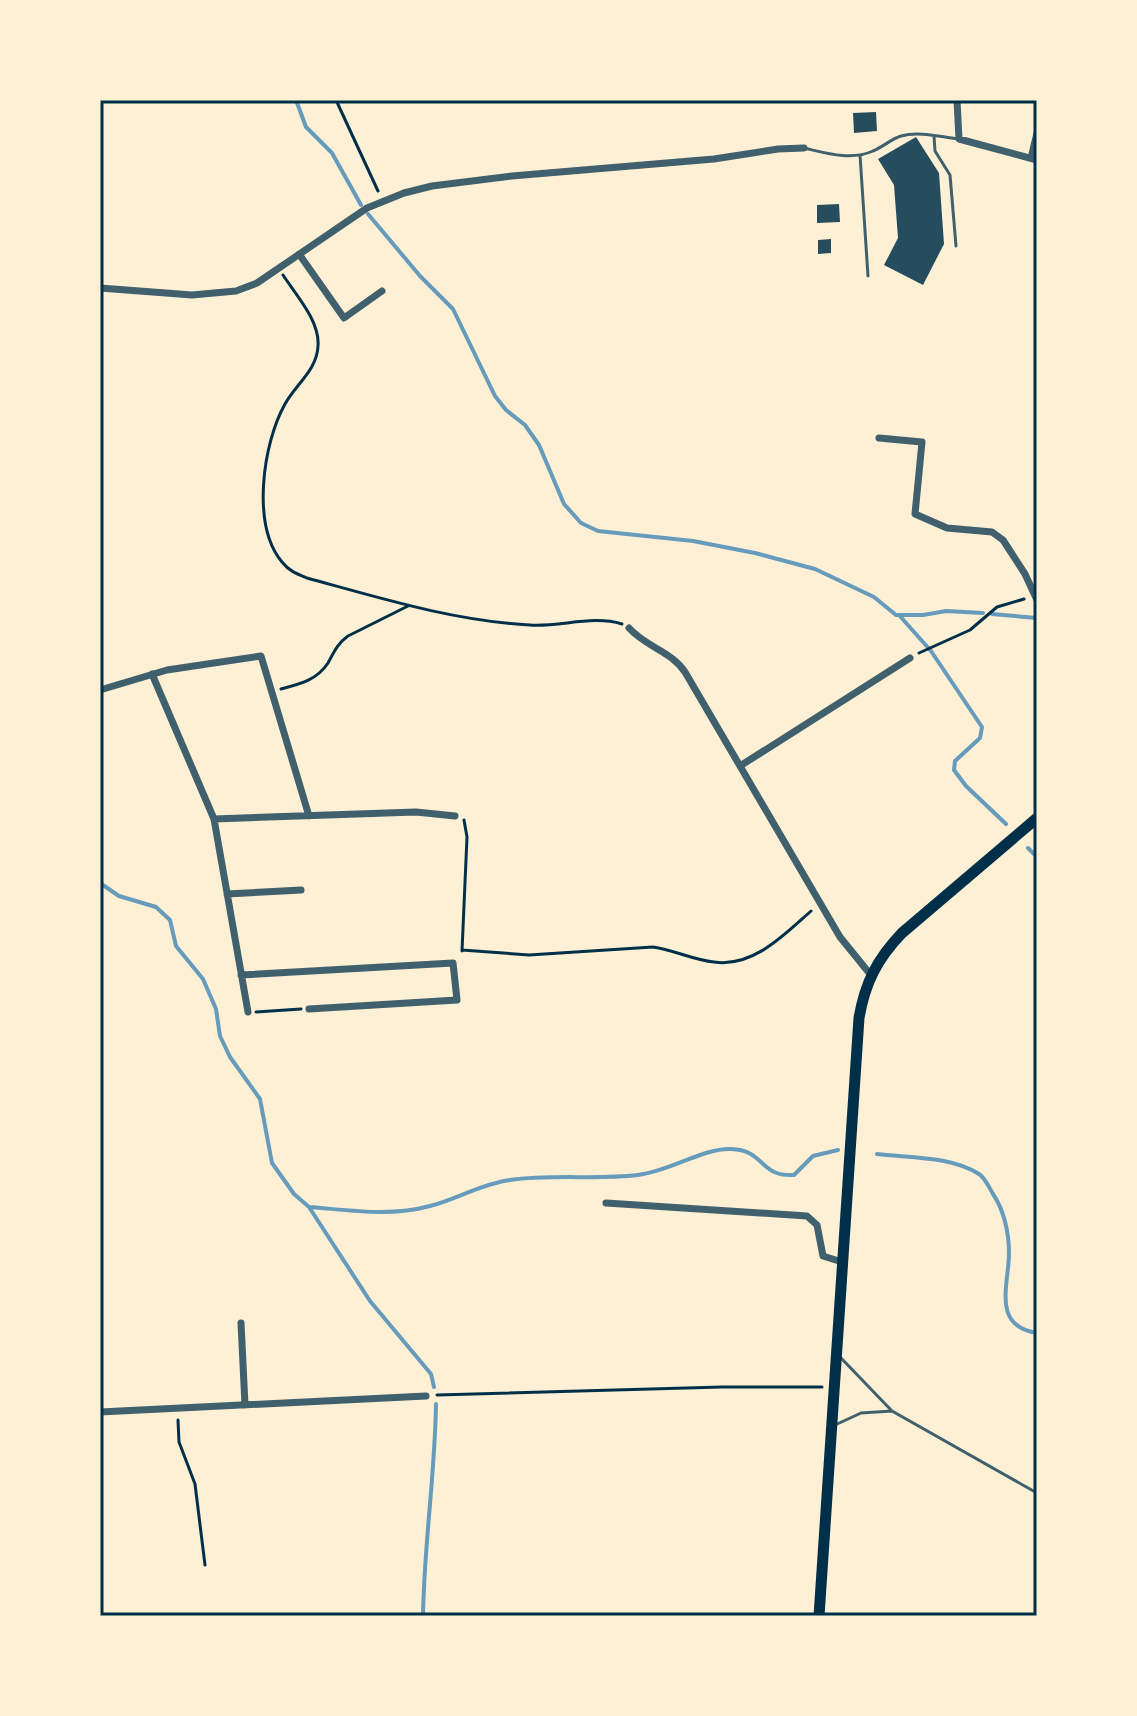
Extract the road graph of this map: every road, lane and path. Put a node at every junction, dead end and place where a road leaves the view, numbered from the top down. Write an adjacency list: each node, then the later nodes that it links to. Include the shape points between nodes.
1 (336, 100): 9 (path)
2 (957, 100): 5 (street)
3 (1037, 133): 8 (street)
4 (934, 136): 5 (lane); 7 (lane, via 901,136); 10 (lane, via 935,151 950,175)
5 (959, 139): 8 (street)
6 (804, 148): 7 (lane); 9 (street, via 463,181)
7 (860, 155): 13 (lane)
8 (1034, 159)
9 (383, 201): 11 (street)
10 (956, 246)
11 (299, 254): 12 (street); 15 (street, via 344,318)
12 (279, 269): 14 (street, via 236,291 213,294); 18 (path, via 313,324 318,348 267,446 266,519 273,550 293,572)
13 (868, 276)
14 (100, 288)
15 (382, 291)
16 (879, 438): 17 (street, via 922,442 915,514 947,528 992,532 1010,548)
17 (1036, 598): 20 (path, via 997,607 970,630)
18 (408, 606): 19 (path, via 531,625 595,620); 23 (path, via 340,641 318,675 307,682)
19 (629, 628): 24 (street, via 678,662)
20 (910, 658): 24 (street)
21 (152, 674): 22 (street); 23 (street, via 261,656); 28 (street)
22 (100, 690)
23 (272, 692): 25 (street)
24 (740, 766): 31 (street)
25 (309, 816): 26 (street); 28 (street)
26 (455, 816): 31 (path, via 467,827 462,950 529,955 653,947 729,963 771,946)
27 (1037, 818): 32 (main road, via 902,933)
28 (214, 819): 30 (street)
29 (301, 890): 30 (street)
30 (227, 894): 33 (street)
31 (820, 903): 32 (street)
32 (870, 974): 37 (main road, via 859,1018)
33 (241, 975): 34 (street, via 453,963 457,1000); 35 (street)
34 (309, 1009): 35 (path)
35 (248, 1012)
36 (606, 1203): 37 (street, via 807,1216 817,1225 823,1256)
37 (842, 1262): 39 (main road)
38 (241, 1323): 42 (street)
39 (836, 1353): 40 (main road); 44 (lane)
40 (833, 1387): 41 (path); 46 (main road)
41 (426, 1396): 42 (street)
42 (245, 1405): 43 (street)
43 (179, 1409): 45 (street); 48 (path, via 179,1442 195,1484)
44 (892, 1411): 46 (lane, via 861,1413); 47 (lane)
45 (100, 1412)
46 (830, 1428): 49 (main road)
47 (1037, 1493)
48 (205, 1565)
49 (819, 1616)

